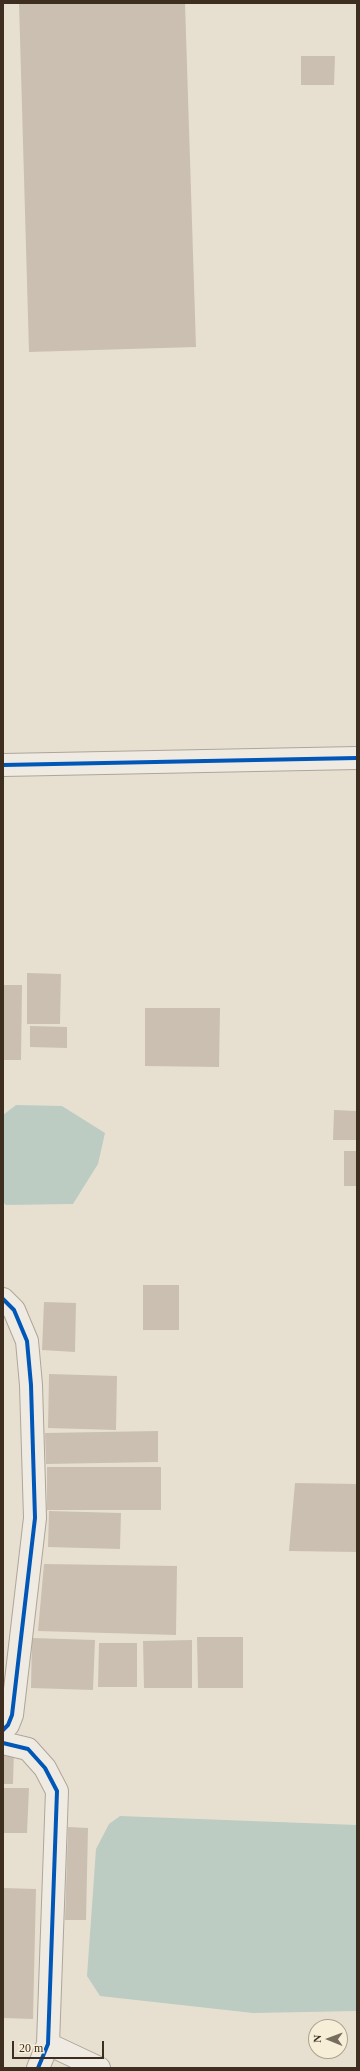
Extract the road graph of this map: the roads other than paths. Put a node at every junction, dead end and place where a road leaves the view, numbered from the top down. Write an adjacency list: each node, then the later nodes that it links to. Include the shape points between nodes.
1 (357, 758): 2 (street)
2 (3, 765)
3 (3, 1300): 4 (street, via 14,1310 27,1341 31,1385 35,1518 12,1715)
4 (3, 1730)
5 (3, 1742): 6 (street, via 28,1749 45,1768 57,1791)
6 (48, 2044): 7 (street); 8 (street)
7 (38, 2068)
8 (99, 2068)

